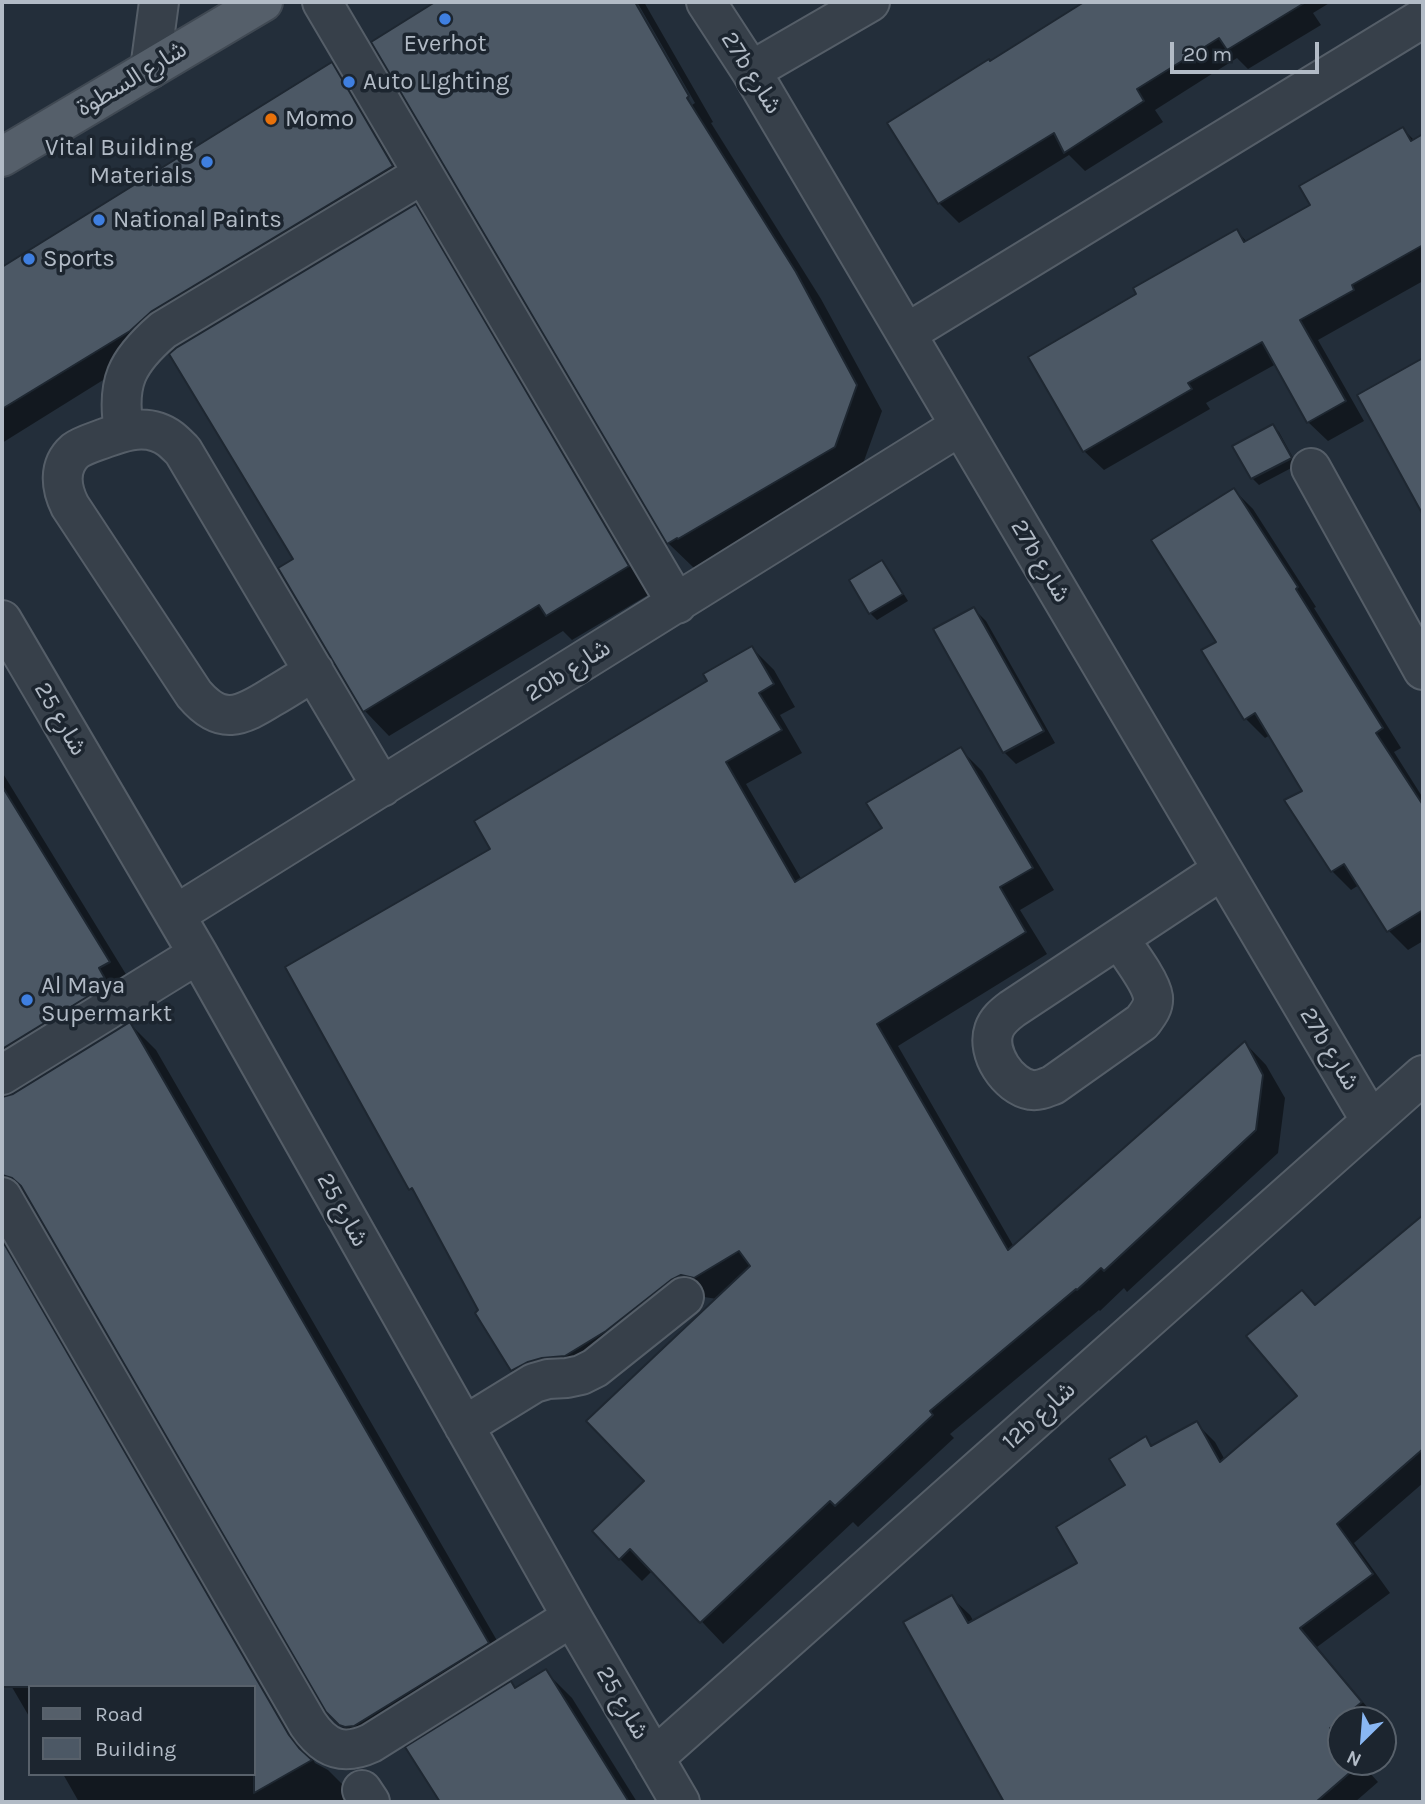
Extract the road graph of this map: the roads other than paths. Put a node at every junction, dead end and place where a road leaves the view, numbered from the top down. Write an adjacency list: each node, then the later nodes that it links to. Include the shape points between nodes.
1 (159, 2): 7 (street)
2 (263, 2): 7 (main road, شارع السطوة)
3 (322, 2): 10 (street)
4 (706, 2): 8 (street, 27b شارع)
5 (870, 2): 8 (street)
6 (1423, 18): 11 (street)
7 (150, 68): 9 (main road, شارع السطوة)
8 (751, 71): 11 (street, 27b شارع)
9 (2, 157)
10 (423, 174): 13 (street, via 163,330 131,364 120,409); 15 (street)
11 (907, 332): 12 (street, 27b شارع)
12 (960, 426): 15 (street, 20b شارع); 20 (street, 27b شارع)
13 (124, 431): 18 (street, via 156,432 183,451); 18 (street, via 75,452 66,463 63,492 194,695 204,707 236,715 252,710)
14 (1311, 468): 17 (street)
15 (677, 604): 19 (street, 20b شارع)
16 (2, 620): 21 (street, شارع 25)
17 (1423, 670)
18 (314, 671): 19 (street)
19 (382, 787): 21 (street, 20b شارع)
20 (1222, 870): 22 (street); 26 (street, 27b شارع)
21 (175, 915): 23 (street, شارع 25)
22 (1119, 939)
23 (198, 954): 24 (street); 29 (street, شارع 25)
24 (2, 1075)
25 (1423, 1075): 26 (street, 12b شارع)
26 (1371, 1121): 31 (street, 12b شارع)
27 (2, 1196): 30 (street, via 308,1724 328,1745 357,1750 371,1743)
28 (684, 1297): 29 (street, via 595,1368 534,1383)
29 (464, 1426): 30 (street, شارع 25)
30 (572, 1617): 31 (street, شارع 25)
31 (654, 1758): 32 (street, شارع 25)
32 (680, 1802)

